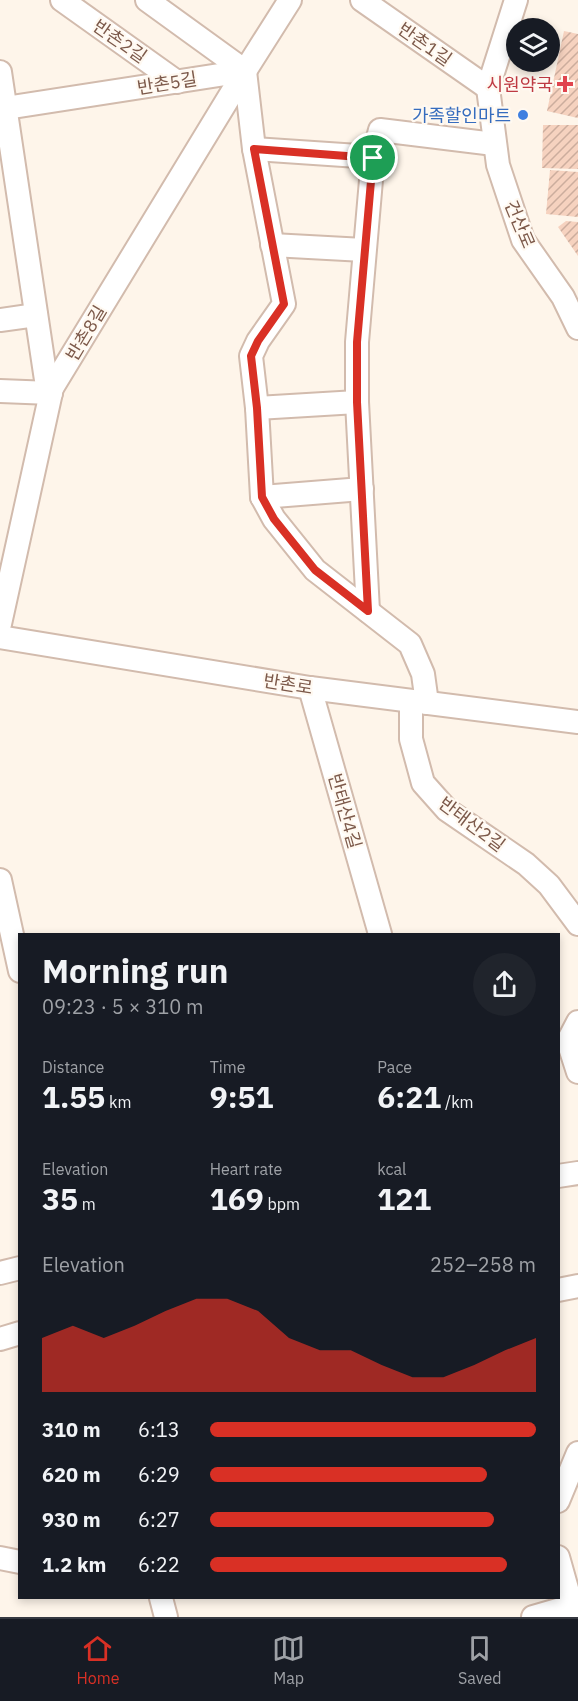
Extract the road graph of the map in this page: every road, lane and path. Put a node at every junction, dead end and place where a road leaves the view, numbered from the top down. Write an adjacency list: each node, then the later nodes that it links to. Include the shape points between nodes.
1 (62, 0): 8 (street, 반촌2길)
2 (147, 0): 6 (street)
3 (290, 0): 6 (street)
4 (362, 0): 9 (street, 반촌1길)
5 (516, 0): 9 (street, 건산로)
6 (245, 71): 8 (street, 반촌5길); 12 (street); 21 (street, 반촌8길)
7 (0, 72): 10 (street)
8 (177, 82): 10 (street, 반촌5길)
9 (488, 88): 11 (street, 건산로)
10 (2, 109): 14 (street)
11 (494, 144): 13 (street, via 380,130); 19 (street, 건산로, via 523,240 563,297)
12 (254, 149): 13 (street); 15 (street)
13 (373, 158): 16 (street)
14 (10, 215): 17 (street)
15 (272, 245): 16 (street); 23 (street, via 284,304 251,356)
16 (364, 250): 22 (street)
17 (36, 315): 18 (street); 21 (street, via 46,380)
18 (0, 320)
19 (578, 328)
20 (0, 391): 21 (street)
21 (52, 391): 27 (street, 반촌8길)
22 (357, 402): 23 (street); 24 (street)
23 (257, 408): 25 (street)
24 (362, 489): 25 (street); 26 (street)
25 (262, 497): 26 (street, 반태산2길, via 274,519 315,570)
26 (368, 611): 30 (street, 반태산2길, via 410,644 423,674)
27 (0, 624)
28 (0, 637): 29 (street, 반촌로)
29 (310, 688): 30 (street, 반촌로); 34 (street, 반태산4길)
30 (419, 702): 31 (street, 반촌로); 33 (street, 반태산2길, via 411,740 423,783 447,810 526,864 549,885)
31 (578, 722)
32 (0, 880): 35 (street)
33 (578, 924)
34 (380, 933)
35 (18, 962)
36 (578, 1022): 37 (street, via 568,1041)
37 (571, 1071)
38 (578, 1173): 39 (street)
39 (560, 1176)
40 (18, 1268): 41 (street)
41 (0, 1273)
42 (578, 1286): 43 (street)
43 (560, 1290)
44 (18, 1333): 45 (street)
45 (0, 1339)
46 (578, 1453): 47 (street)
47 (560, 1496)
48 (0, 1558): 49 (street)
49 (18, 1562)
50 (560, 1563): 52 (street)
51 (161, 1599): 53 (street)
52 (575, 1609): 54 (street)
53 (166, 1617)
54 (533, 1617)

